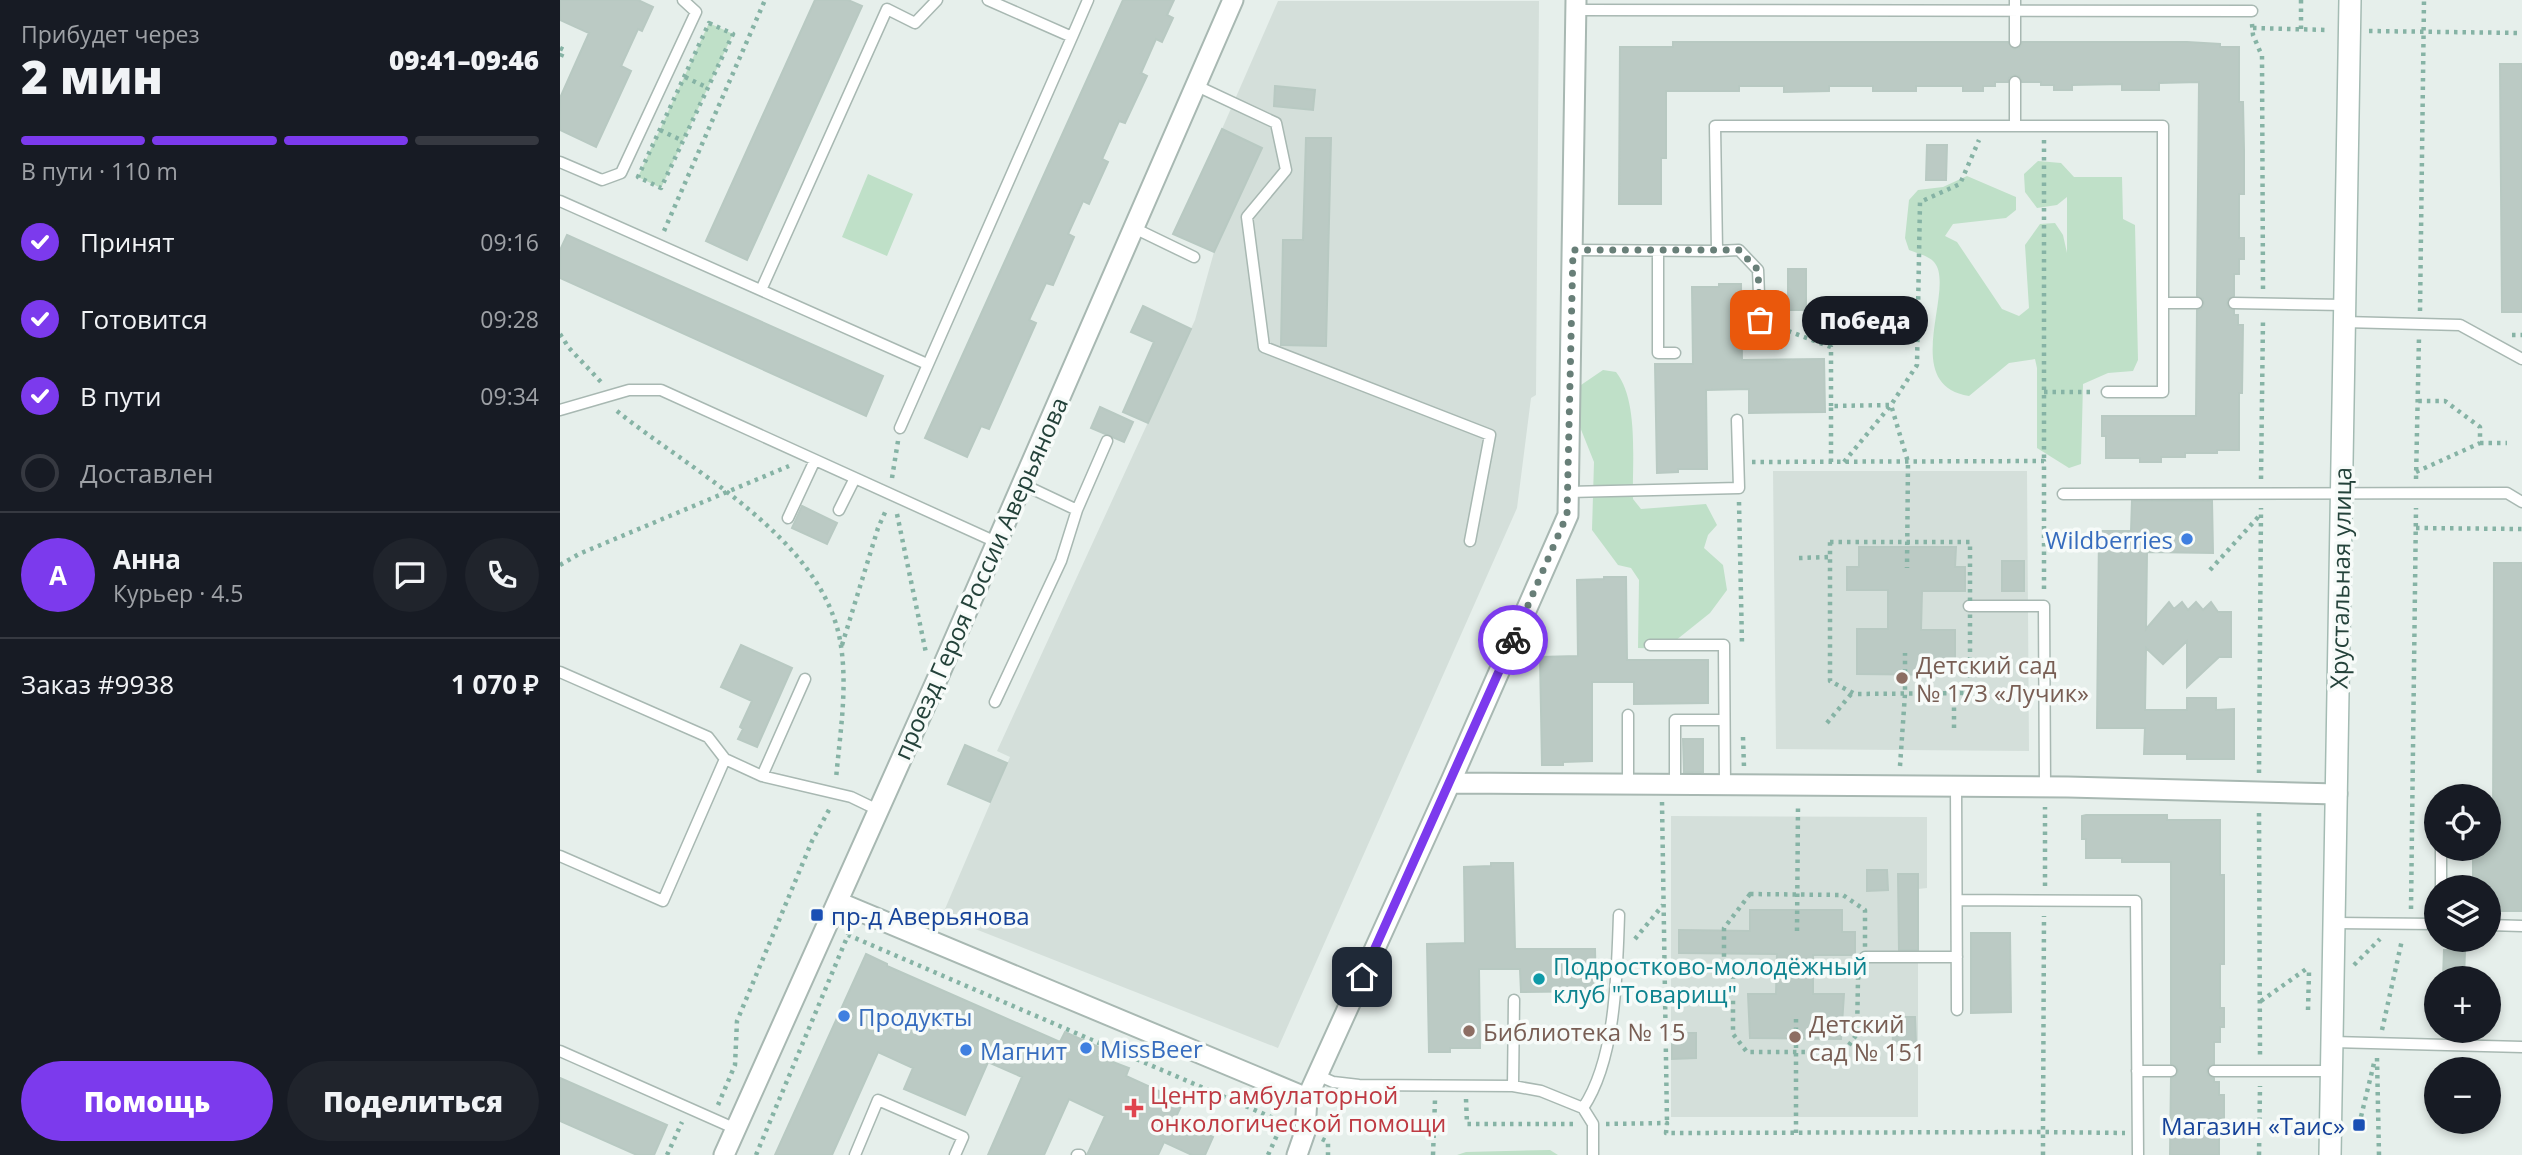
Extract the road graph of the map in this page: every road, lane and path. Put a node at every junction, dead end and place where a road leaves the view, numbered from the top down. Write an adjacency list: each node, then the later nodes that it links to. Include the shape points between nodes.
1 (683, 0): 31 (lane, via 696,12 621,173 602,180)
2 (765, 0): 34 (path)
3 (937, 0): 39 (lane, via 915,23 887,9)
4 (988, 0): 18 (lane)
5 (1088, 0): 18 (lane)
6 (1233, 0): 24 (street, проезд Героя России Аверьянова)
7 (2301, 0): 14 (path)
8 (2350, 0): 15 (street, Хрустальная улица)
9 (2424, 0): 16 (path)
10 (1576, 5): 11 (lane); 35 (street)
11 (2015, 5): 12 (lane); 19 (lane)
12 (2252, 11): 13 (path)
13 (2252, 29): 14 (path); 43 (path, via 2262,56)
14 (2301, 30): 15 (path)
15 (2349, 30): 16 (path); 44 (street, Хрустальная улица)
16 (2423, 32): 17 (path); 46 (path)
17 (2522, 33)
18 (1072, 37): 50 (lane)
19 (2015, 42)
20 (560, 48): 21 (path, via 564,50)
21 (560, 59)
22 (685, 77): 25 (path); 25 (path, via 709,23 733,34); 29 (path)
23 (2015, 82): 27 (lane)
24 (1197, 86): 33 (street, проезд Героя России Аверьянова); 87 (lane, via 1276,123 1286,170 1247,217 1264,347 1490,435)
25 (708, 88): 30 (path)
26 (1985, 126): 27 (lane); 37 (lane, via 1715,126); 56 (path, via 1959,184 1920,202 1917,365)
27 (2015, 126): 28 (lane)
28 (2043, 126): 40 (lane, via 2163,126); 51 (path)
29 (660, 130): 30 (path); 30 (path, via 638,177 661,188)
30 (683, 141)
31 (560, 162)
32 (560, 201): 34 (lane)
33 (1134, 228): 38 (lane); 71 (street, проезд Героя России Аверьянова)
34 (658, 244): 39 (lane)
35 (1573, 250): 36 (lane); 74 (street)
36 (1658, 251): 37 (lane); 48 (lane, via 1658,353)
37 (1717, 251): 45 (lane, via 1739,250 1758,270)
38 (1194, 257)
39 (761, 289): 50 (lane)
40 (2163, 303): 41 (lane); 52 (lane, via 2163,392)
41 (2197, 303)
42 (2234, 303): 43 (lane)
43 (2263, 304): 44 (lane); 76 (path)
44 (2344, 313): 46 (lane); 78 (street, Хрустальная улица)
45 (1760, 320): 55 (path, via 1831,347)
46 (2420, 324): 49 (lane, via 2460,325); 54 (path)
47 (560, 334): 53 (path, via 599,379)
48 (1675, 353)
49 (2522, 359)
50 (927, 364): 59 (lane)
51 (2044, 392): 52 (path); 64 (path)
52 (2107, 392)
53 (607, 396): 57 (lane); 63 (lane, via 629,390 661,390); 73 (path, via 617,411)
54 (2418, 401): 61 (path, via 2445,401 2480,427); 69 (path)
55 (1831, 405): 56 (path); 66 (path)
56 (1891, 405): 67 (path); 68 (path)
57 (560, 410)
58 (1737, 420): 65 (lane)
59 (900, 428): 79 (path, via 891,481)
60 (1107, 441): 82 (lane)
61 (2480, 443): 62 (path); 69 (path)
62 (2507, 443)
63 (812, 459): 70 (lane); 73 (path); 84 (lane)
64 (2044, 461): 68 (path); 96 (path)
65 (1738, 462): 66 (path); 72 (lane)
66 (1831, 462): 67 (path)
67 (1844, 462): 68 (path)
68 (1908, 462): 89 (path)
69 (2416, 472): 77 (path)
70 (855, 478): 79 (lane); 81 (lane)
71 (1021, 484): 82 (lane); 88 (street, проезд Героя России Аверьянова)
72 (1739, 488): 74 (lane); 98 (path)
73 (726, 491): 92 (path); 99 (path, via 787,543 819,585 839,634)
74 (1568, 492): 117 (street, via 1567,515)
75 (2063, 494): 76 (lane)
76 (2261, 494): 78 (lane); 83 (path)
77 (2416, 494): 78 (lane); 80 (lane, via 2507,493); 85 (path)
78 (2342, 495): 126 (street, Хрустальная улица)
79 (893, 496): 88 (lane); 99 (path, via 878,528); 101 (path)
80 (2522, 502)
81 (839, 510)
82 (1077, 510): 107 (lane, via 1061,561)
83 (2261, 515): 94 (path); 125 (path)
84 (788, 518)
85 (2416, 528): 86 (path); 136 (path)
86 (2522, 528)
87 (1470, 541)
88 (996, 542): 127 (street, проезд Героя России Аверьянова)
89 (1907, 542): 90 (path, via 1830,542); 93 (path); 95 (path, via 1970,542)
90 (1830, 557): 91 (path); 104 (path, via 1830,681)
91 (1798, 558)
92 (560, 565)
93 (1907, 568)
94 (2210, 570)
95 (1969, 606): 96 (lane); 105 (path, via 1970,693)
96 (2045, 606): 123 (lane)
97 (1650, 645): 109 (lane, via 1724,645)
98 (1742, 649)
99 (840, 650): 124 (path, via 844,692)
100 (1905, 653): 106 (path)
101 (927, 657)
102 (560, 672): 113 (lane, via 708,737)
103 (804, 679): 116 (lane)
104 (1852, 692): 106 (path); 110 (path)
105 (1954, 693): 106 (path); 111 (path)
106 (1905, 694): 115 (path)
107 (995, 702)
108 (1628, 715): 118 (lane)
109 (1724, 720): 119 (lane, via 1675,720); 120 (lane)
110 (1827, 723)
111 (1954, 728)
112 (1743, 730): 114 (path)
113 (725, 760): 116 (lane); 128 (lane, via 663,901)
114 (1744, 771)
115 (1900, 772)
116 (762, 776): 124 (lane)
117 (1451, 781): 118 (street); 159 (street)
118 (1628, 784): 119 (street)
119 (1669, 784): 120 (street); 133 (path)
120 (1725, 785): 121 (street)
121 (1798, 785): 122 (street); 129 (path)
122 (1956, 786): 123 (street); 130 (lane)
123 (2045, 787): 125 (street); 131 (path)
124 (834, 793): 127 (lane); 166 (path, via 737,1021 736,1065)
125 (2259, 793): 126 (street); 146 (path)
126 (2337, 794): 135 (street, Хрустальная улица)
127 (878, 810): 132 (street, проезд Героя России Аверьянова)
128 (560, 856)
129 (1797, 894): 140 (path); 141 (path, via 1843,895 1865,910); 153 (path, via 1750,894 1724,928 1724,966 1733,976 1733,1034 1747,1052)
130 (1956, 900): 131 (lane); 142 (lane)
131 (2045, 900): 154 (lane, via 2136,901); 173 (path)
132 (838, 902): 163 (street); 171 (street, проезд Героя России Аверьянова)
133 (1664, 904): 143 (path); 168 (path)
134 (1619, 915): 143 (lane)
135 (2334, 923): 136 (lane); 149 (street, Хрустальная улица)
136 (2411, 924): 137 (lane); 150 (path, via 2402,937)
137 (2424, 925)
138 (2501, 925): 139 (lane)
139 (2522, 926)
140 (1797, 931)
141 (1865, 957): 142 (lane); 153 (path, via 1858,979 1857,1034 1844,1052)
142 (1957, 957): 147 (lane)
143 (1617, 960): 165 (lane, via 1607,1049 1594,1092)
144 (2309, 967): 146 (path)
145 (1514, 1000): 160 (lane)
146 (2260, 1002): 157 (path)
147 (1957, 1010)
148 (1796, 1019): 153 (path)
149 (2333, 1042): 150 (lane); 158 (street, Хрустальная улица)
150 (2380, 1042): 151 (lane)
151 (2522, 1047)
152 (560, 1051): 164 (lane)
153 (1796, 1052): 174 (path)
154 (2137, 1071): 155 (lane); 175 (lane)
155 (2171, 1071)
156 (2214, 1071): 157 (lane)
157 (2260, 1071): 158 (lane); 187 (path)
158 (2332, 1071): 188 (street, Хрустальная улица)
159 (1318, 1075): 160 (lane, via 1359,1086); 163 (street)
160 (1513, 1086): 165 (lane, via 1541,1091)
161 (1436, 1096): 183 (path)
162 (1456, 1096): 169 (path, via 1466,1096 1466,1124)
163 (1307, 1098): 172 (street)
164 (688, 1108): 166 (lane); 176 (path)
165 (1583, 1108): 169 (lane)
166 (712, 1118): 171 (lane)
167 (1283, 1122): 172 (path); 178 (path, via 848,935); 181 (path)
168 (1667, 1123): 169 (path); 174 (path, via 1667,1133)
169 (1593, 1124): 184 (lane)
170 (2358, 1125): 189 (path, via 2377,1051)
171 (736, 1129): 177 (street, проезд Героя России Аверьянова)
172 (1305, 1132): 182 (street)
173 (2043, 1132): 174 (path); 175 (path); 185 (path)
174 (1796, 1133)
175 (2137, 1133): 186 (lane)
176 (667, 1155)
177 (724, 1155)
178 (756, 1155)
179 (855, 1155): 180 (lane, via 878,1100 963,1137)
180 (955, 1155)
181 (1269, 1155)
182 (1297, 1155)
183 (1433, 1155)
184 (1593, 1155)
185 (2043, 1155)
186 (2137, 1155)
187 (2259, 1155)
188 (2330, 1155)
189 (2379, 1155)

